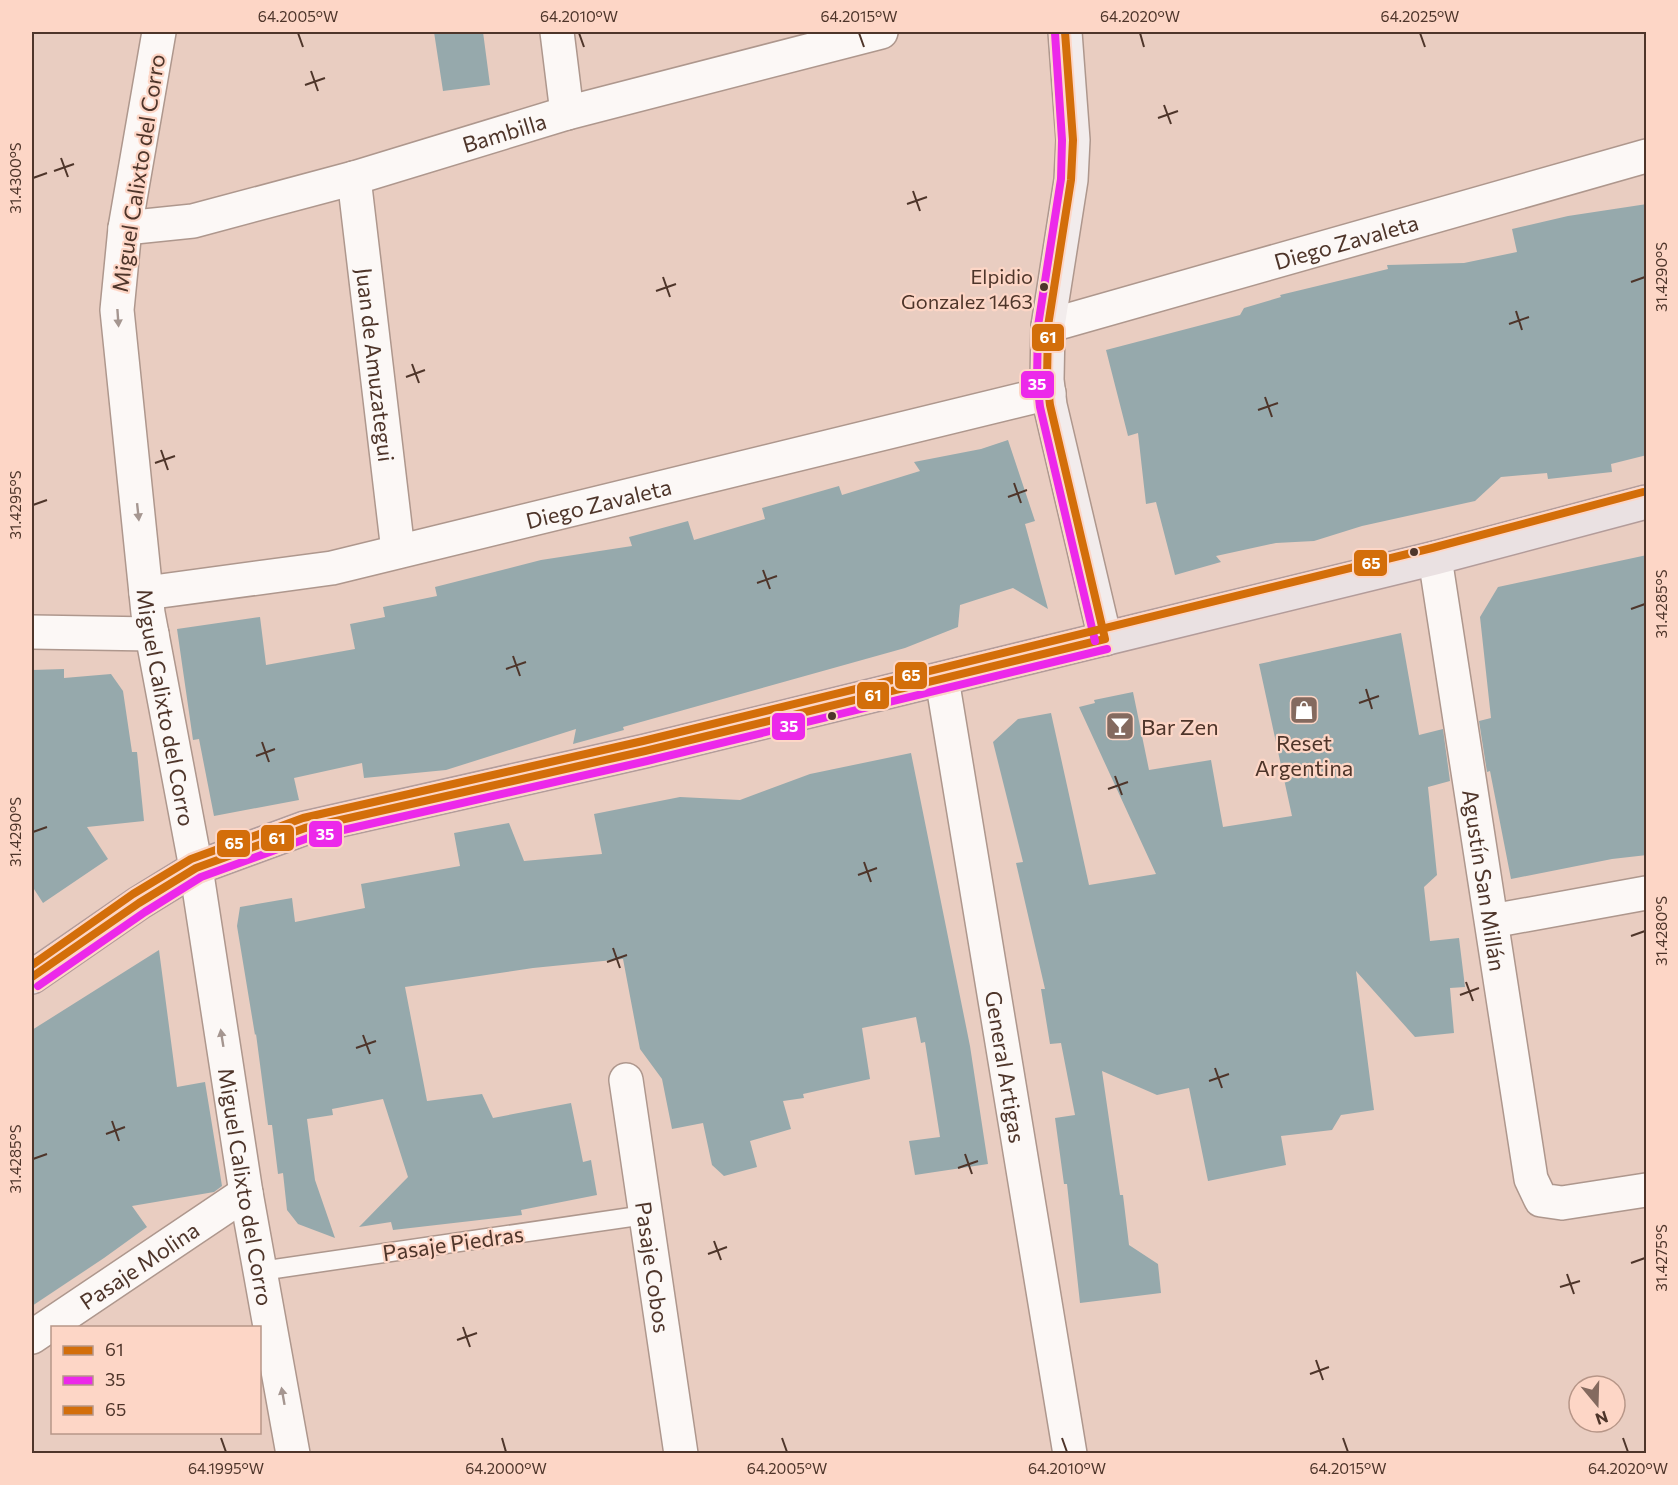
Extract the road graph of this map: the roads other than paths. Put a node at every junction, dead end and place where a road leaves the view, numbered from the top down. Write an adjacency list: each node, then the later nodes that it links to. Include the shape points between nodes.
1 (159, 32): 8 (street, Miguel Calixto del Corro)
2 (557, 32): 5 (street)
3 (881, 32): 5 (street, Bambilla)
4 (1065, 32): 9 (main road, via 1073,140 1071,180)
5 (567, 114): 7 (street, Bambilla)
6 (1647, 156): 9 (street, Diego Zavaleta)
7 (354, 178): 8 (street, Bambilla, via 193,221); 12 (street, Juan de Amuzategui)
8 (125, 228): 14 (street, Miguel Calixto del Corro, one-way to 14, via 117,310)
9 (1048, 326): 10 (main road)
10 (1049, 393): 12 (street, Diego Zavaleta); 17 (main road)
11 (1647, 502): 13 (main road)
12 (398, 551): 14 (street, Diego Zavaleta, via 332,568)
13 (1435, 558): 17 (main road); 21 (street, Agustín San Millán)
14 (146, 593): 16 (street, Miguel Calixto del Corro)
15 (32, 632): 16 (street)
16 (152, 634): 19 (street, Miguel Calixto del Corro)
17 (1105, 639): 18 (main road)
18 (942, 679): 19 (main road, via 305,828); 31 (street, General Artigas)
19 (196, 868): 22 (main road); 25 (street, Miguel Calixto del Corro, one-way to 19)
20 (1647, 893): 21 (street)
21 (1492, 921): 24 (street, Agustín San Millán, via 1531,1179 1541,1200 1562,1203)
22 (32, 977)
23 (626, 1080): 26 (street, Pasaje Cobos)
24 (1647, 1190)
25 (246, 1193): 27 (street, Miguel Calixto del Corro); 28 (street, Pasaje Molina)
26 (645, 1215): 27 (lane, Pasaje Piedras); 30 (street, Pasaje Cobos)
27 (261, 1270): 29 (street, Miguel Calixto del Corro, one-way to 27)
28 (32, 1337)
29 (292, 1454)
30 (681, 1454)
31 (1070, 1454)

